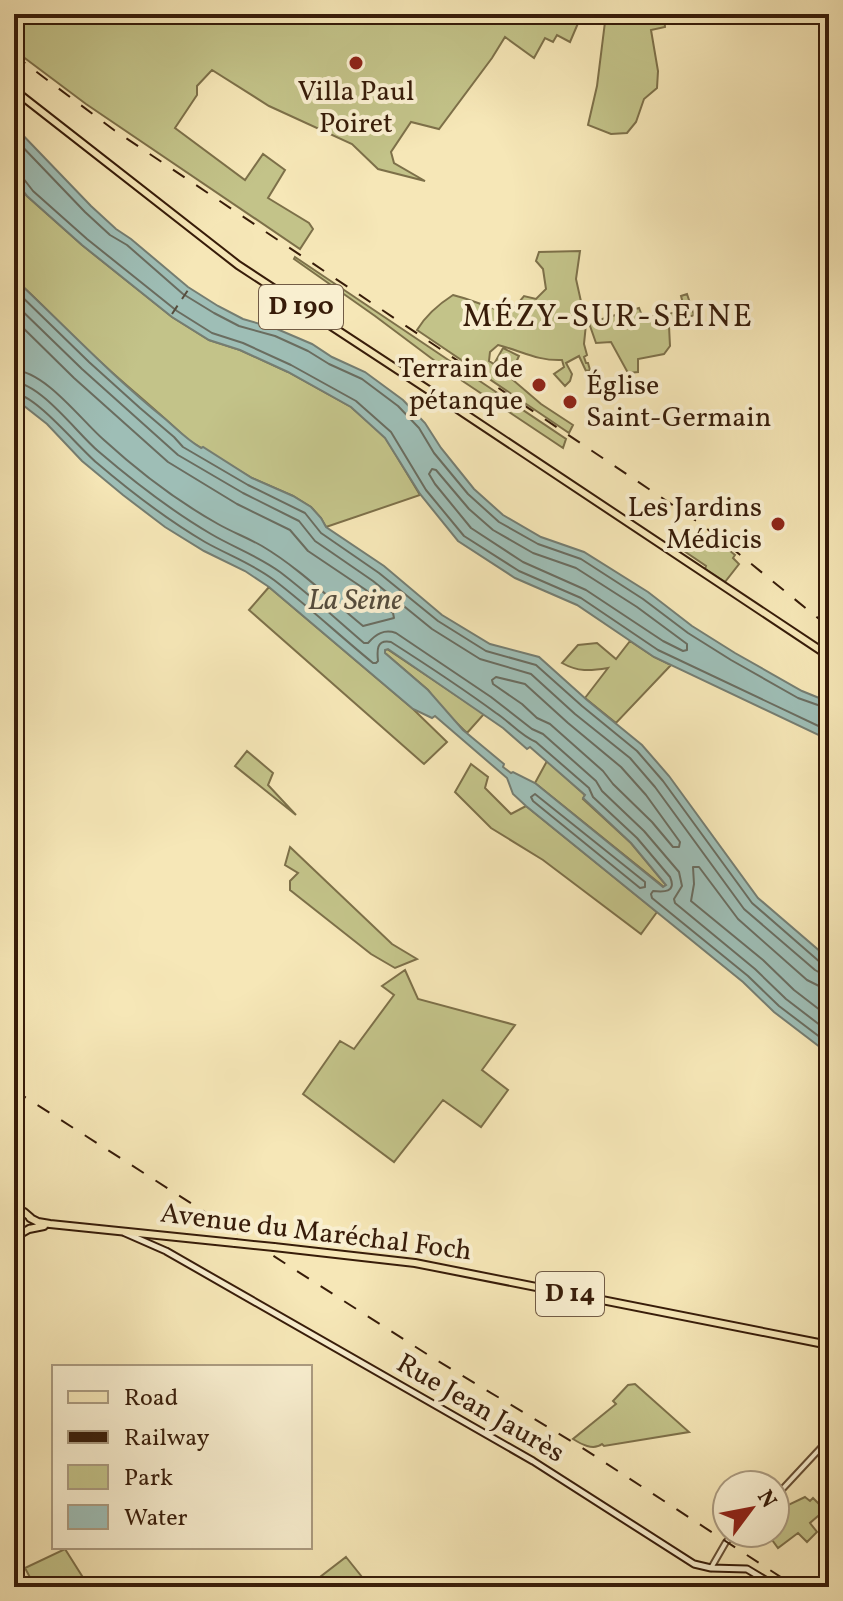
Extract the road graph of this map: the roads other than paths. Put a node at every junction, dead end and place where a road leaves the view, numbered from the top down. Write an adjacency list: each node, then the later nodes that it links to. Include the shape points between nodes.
1 (14, 92): 2 (main road, D 190, via 237,267)
2 (829, 656)
3 (14, 1215): 4 (main road, Avenue du Maréchal Foch, via 22,1212)
4 (30, 1218): 5 (main road, Avenue du Maréchal Foch / D 14); 6 (main road)
5 (79, 1228): 6 (main road, Avenue du Maréchal Foch / D 14); 8 (main road, Avenue du Maréchal Foch / D 14)
6 (29, 1229): 7 (main road, Avenue du Maréchal Foch)
7 (14, 1230)
8 (124, 1233): 9 (main road, Avenue du Maréchal Foch / D 14); 11 (main road, Rue Jean Jaurès)
9 (155, 1234): 10 (main road, Avenue du Maréchal Foch / D 14); 11 (main road); 12 (main road)
10 (169, 1236): 12 (main road); 13 (main road, Avenue du Maréchal Foch / D 14, bridge, via 415,1263)
11 (153, 1245): 12 (main road, Rue Jean Jaurès)
12 (166, 1251): 17 (main road, Rue Jean Jaurès, via 533,1461 694,1564)
13 (829, 1345)
14 (829, 1439): 15 (street)
15 (791, 1480)
16 (721, 1549): 17 (street)
17 (711, 1568): 18 (main road, Rue Jean Jaurès, via 747,1569)
18 (777, 1587)

